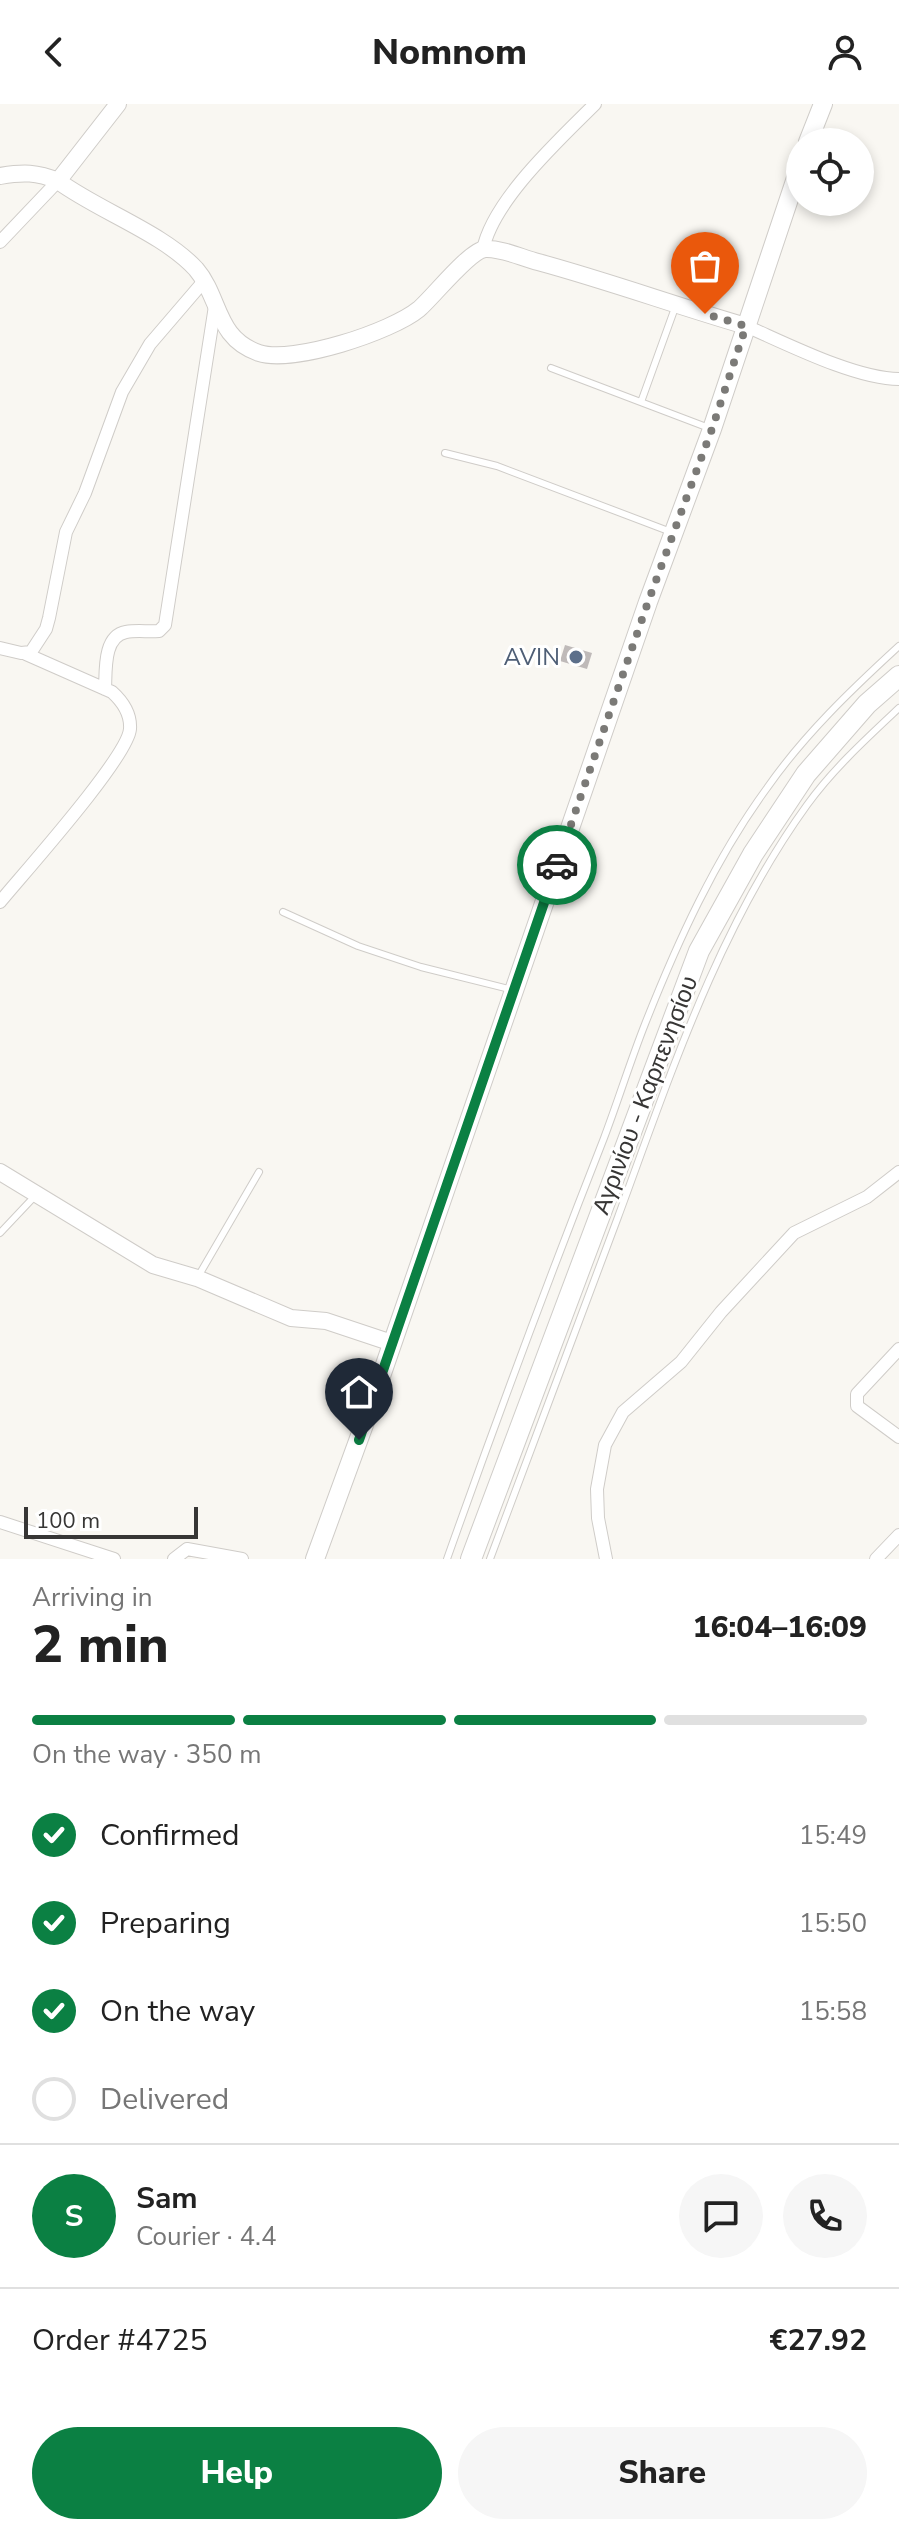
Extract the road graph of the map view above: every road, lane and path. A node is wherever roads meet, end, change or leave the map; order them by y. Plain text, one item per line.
1 (118, 104) edge
2 (595, 104) edge
3 (823, 104) edge
4 (814, 128) edge
5 (0, 176) edge
6 (58, 181) junction
7 (786, 207) edge
8 (0, 242) edge
9 (483, 250) junction
10 (204, 281) junction
11 (676, 305) junction
12 (215, 306) junction
13 (746, 326) junction
14 (551, 368) dead end
15 (899, 379) edge
16 (641, 402) junction
17 (712, 429) junction
18 (445, 453) dead end
19 (674, 533) junction
20 (899, 646) edge
21 (0, 648) edge
22 (26, 654) junction
23 (899, 676) edge
24 (105, 689) junction
25 (899, 708) edge
26 (0, 902) edge
27 (283, 912) dead end
28 (513, 990) junction
29 (0, 1172) edge
30 (259, 1172) dead end
31 (899, 1172) edge
32 (37, 1194) junction
33 (0, 1233) edge
34 (197, 1278) junction
35 (392, 1343) junction
36 (899, 1349) edge
37 (899, 1437) edge
38 (0, 1522) edge
39 (899, 1535) edge
40 (114, 1559) edge
41 (174, 1559) edge
42 (242, 1559) edge
43 (315, 1559) edge
44 (447, 1559) edge
45 (471, 1559) edge
46 (490, 1559) edge
47 (606, 1559) edge
48 (876, 1559) edge

1 - 6 street
2 - 9 street
3 - 4 main road
5 - 6 street
6 - 8 street
6 - 10 street
7 - 13 main road
9 - 11 street
9 - 12 street
10 - 12 street
10 - 22 street
11 - 13 street
11 - 16 lane
12 - 24 street
13 - 15 street
13 - 17 main road
14 - 16 lane
16 - 17 lane
17 - 19 main road
18 - 19 lane
19 - 28 main road
20 - 44 lane
21 - 22 street
22 - 24 street
23 - 45 main road, Αγρινίου - Καρπενησίου
24 - 26 street
25 - 46 lane
27 - 28 lane
28 - 35 main road
29 - 32 street
30 - 34 lane
31 - 47 street
32 - 33 lane
32 - 34 street
34 - 35 street
35 - 43 main road
36 - 37 street
38 - 40 street
39 - 48 street
41 - 42 street

